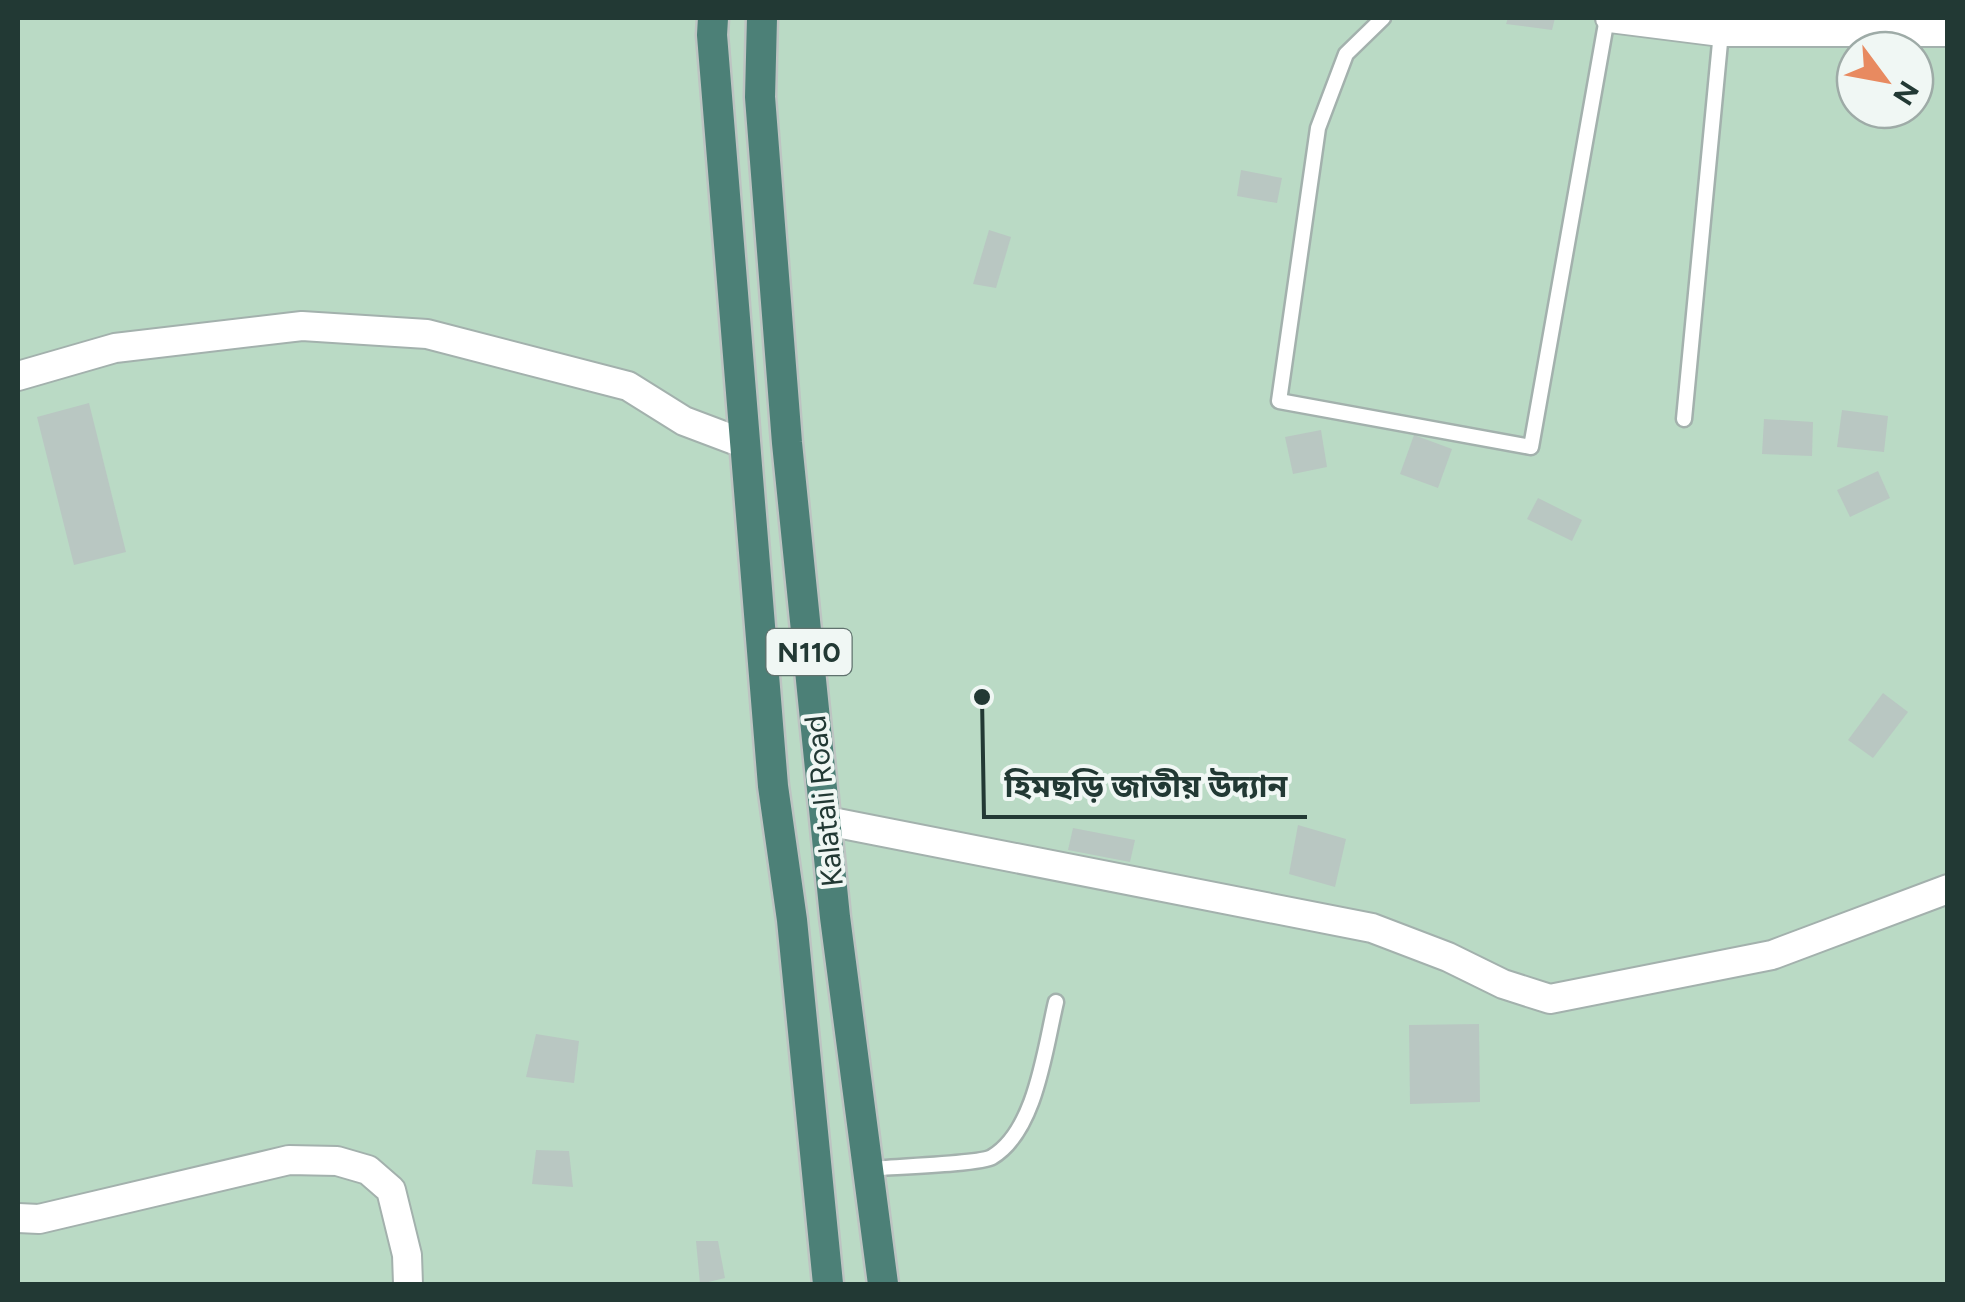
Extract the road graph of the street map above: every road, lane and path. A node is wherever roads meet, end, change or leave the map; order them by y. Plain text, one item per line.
1 (713, 18) edge
2 (762, 18) edge
3 (1383, 18) edge
4 (1609, 18) edge
5 (1836, 25) edge
6 (1721, 32) junction
7 (1948, 32) edge
8 (18, 376) edge
9 (1684, 419) dead end
10 (744, 444) junction
11 (826, 821) junction
12 (1948, 889) edge
13 (835, 917) junction
14 (792, 920) junction
15 (1056, 1002) dead end
16 (868, 1168) junction
17 (18, 1218) edge
18 (408, 1284) edge
19 (828, 1284) edge
20 (883, 1284) edge

1 - 10 highway, Kalatali Road / N110
2 - 11 highway, Kalatali Road / N110
3 - 4 lane
4 - 6 street
5 - 6 street
5 - 7 street
6 - 9 lane
8 - 10 street
10 - 14 highway, Kalatali Road / N110
11 - 12 street
11 - 13 highway, Kalatali Road / N110
13 - 14 highway
13 - 16 highway, Kalatali Road / N110
14 - 19 highway, Kalatali Road / N110
15 - 16 lane
16 - 20 highway, Kalatali Road / N110
17 - 18 street

